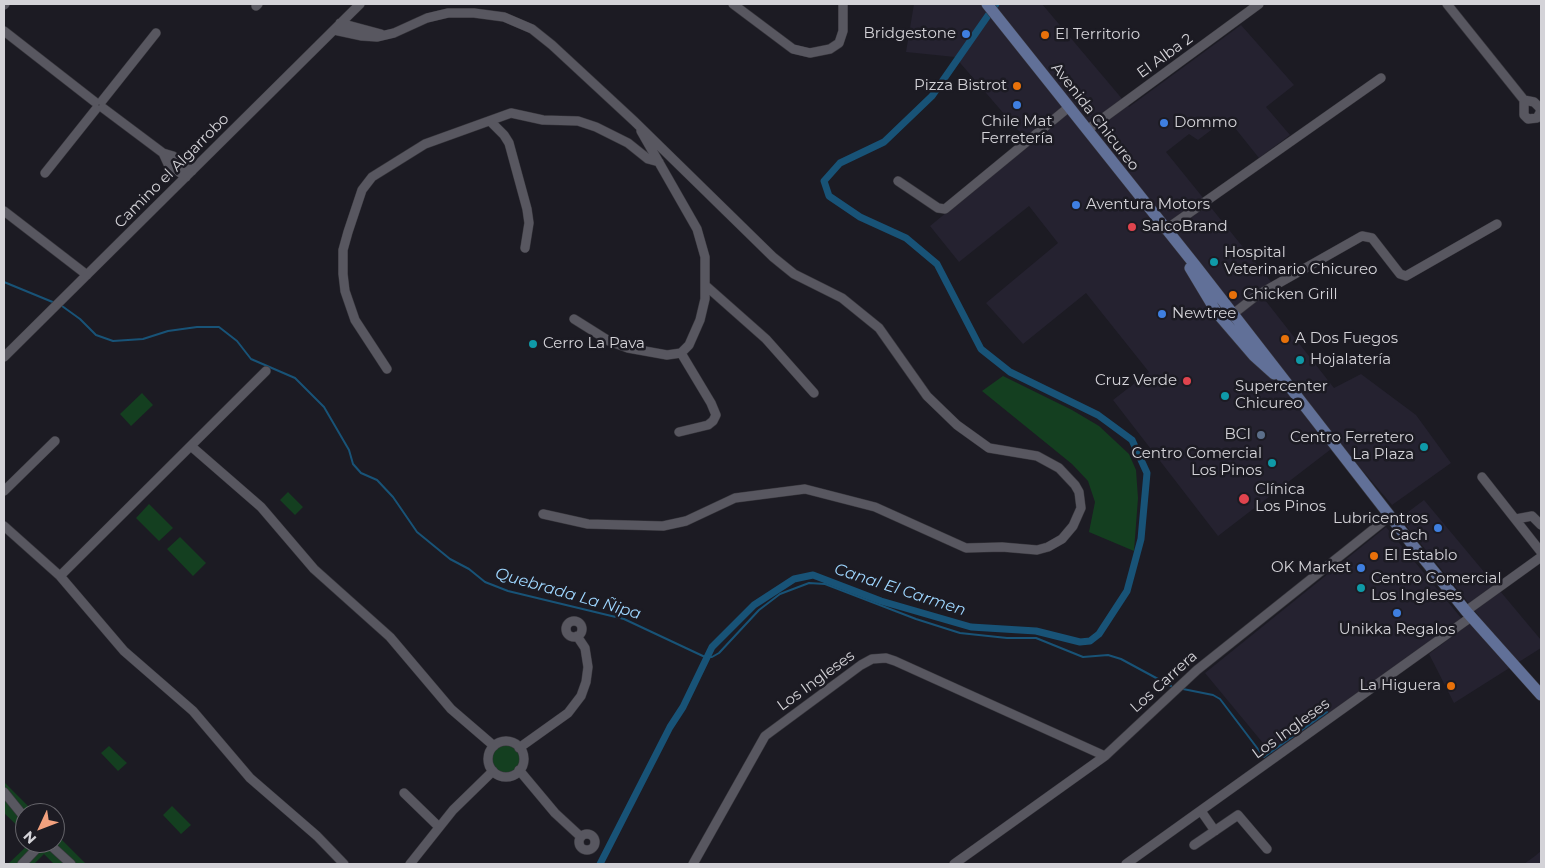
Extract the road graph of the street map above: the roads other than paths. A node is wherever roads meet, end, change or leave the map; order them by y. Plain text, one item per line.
1 (359, 4) edge
2 (733, 4) edge
3 (843, 4) edge
4 (1259, 4) edge
5 (1447, 4) edge
6 (990, 8) edge
7 (337, 27) junction
8 (4, 31) edge
9 (156, 33) dead end
10 (1381, 78) dead end
11 (1524, 100) dead end
12 (99, 105) junction
13 (1069, 107) junction
14 (634, 120) junction
15 (491, 122) junction
16 (1087, 130) junction
17 (659, 162) junction
18 (45, 173) dead end
19 (189, 174) junction
20 (898, 181) dead end
21 (4, 211) edge
22 (1497, 224) dead end
23 (1165, 230) junction
24 (525, 248) dead end
25 (1180, 248) junction
26 (87, 275) junction
27 (705, 285) junction
28 (1233, 314) junction
29 (574, 319) dead end
30 (681, 353) junction
31 (4, 357) edge
32 (387, 370) dead end
33 (266, 371) dead end
34 (1284, 381) junction
35 (814, 393) dead end
36 (679, 432) dead end
37 (54, 441) dead end
38 (192, 447) junction
39 (1482, 477) dead end
40 (4, 490) edge
41 (543, 514) dead end
42 (1390, 516) junction
43 (1516, 519) junction
44 (1541, 525) edge
45 (4, 526) edge
46 (1541, 552) edge
47 (1541, 556) edge
48 (60, 576) junction
49 (1469, 614) junction
50 (577, 636) dead end
51 (1541, 695) edge
52 (494, 746) junction
53 (519, 748) junction
54 (1105, 756) junction
55 (519, 770) junction
56 (493, 771) junction
57 (4, 792) edge
58 (404, 793) dead end
59 (15, 806) edge
60 (1200, 811) junction
61 (439, 827) junction
62 (1215, 831) junction
63 (581, 837) dead end
64 (1194, 844) dead end
65 (1267, 849) dead end
66 (32, 853) edge
67 (59, 853) edge
68 (1131, 863) edge
69 (22, 864) edge
70 (71, 864) edge
71 (344, 864) edge
72 (410, 864) edge
73 (693, 864) edge
74 (954, 864) edge

1 - 7 street, Camino el Algarrobo
2 - 3 street
4 - 16 street, El Alba 2
5 - 11 street
6 - 13 main road, Avenida Chicureo
7 - 14 street
7 - 19 street, Camino el Algarrobo
8 - 12 street
9 - 12 street
10 - 23 street
12 - 18 street
12 - 19 street
13 - 16 main road, Avenida Chicureo
13 - 20 street
14 - 17 street
14 - 41 street
15 - 17 street
15 - 24 street
15 - 32 street
16 - 23 main road, Avenida Chicureo
17 - 27 street
19 - 26 street, Camino el Algarrobo
21 - 26 street
22 - 28 street
23 - 25 main road, Avenida Chicureo
25 - 28 main road, Avenida Chicureo
25 - 34 main road, Avenida Chicureo
26 - 31 street, Camino el Algarrobo
27 - 30 street
27 - 35 street
28 - 34 main road, Avenida Chicureo
29 - 30 street
30 - 36 street
33 - 38 street
34 - 42 main road, Avenida Chicureo
37 - 40 street
38 - 48 street
38 - 52 street
39 - 43 street
42 - 49 main road, Avenida Chicureo
42 - 54 street, Los Carrera
43 - 44 street
43 - 46 street
45 - 48 street
47 - 49 street, Los Ingleses
48 - 71 street
49 - 51 main road, Avenida Chicureo
49 - 60 street, Los Ingleses
50 - 53 street
52 - 53 street
52 - 56 street
53 - 55 street
54 - 73 street, Los Ingleses
54 - 74 street, Los Carrera
55 - 56 street
55 - 63 street
56 - 61 street
57 - 59 street
58 - 61 street
60 - 62 street
60 - 68 street, Los Ingleses
61 - 72 street
62 - 64 street
62 - 65 street
66 - 69 street
67 - 70 street

